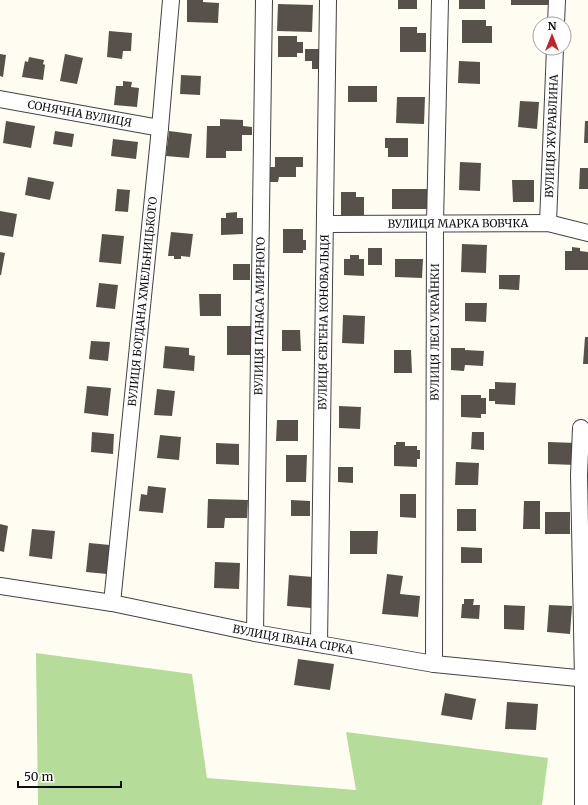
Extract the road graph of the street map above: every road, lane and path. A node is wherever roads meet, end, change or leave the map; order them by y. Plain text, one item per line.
1 (171, 0) edge
2 (264, 0) edge
3 (328, 0) edge
4 (440, 0) edge
5 (557, 0) edge
6 (556, 16) edge
7 (555, 56) edge
8 (0, 99) edge
9 (160, 128) junction
10 (435, 223) junction
11 (548, 223) junction
12 (326, 224) junction
13 (588, 233) edge
14 (581, 428) dead end
15 (0, 586) edge
16 (112, 602) junction
17 (256, 633) junction
18 (319, 644) junction
19 (434, 664) junction
20 (586, 679) edge
21 (583, 805) edge

1 - 9 street, ВУЛИЦЯ БОГДАНА ХМЕЛЬНИЦЬКОГО
2 - 17 street, ВУЛИЦЯ ПАНАСА МИРНОГО
3 - 12 street, ВУЛИЦЯ ЄВГЕНА КОНОВАЛЬЦЯ
4 - 10 street, ВУЛИЦЯ ЛЕСІ УКРАЇНКИ
5 - 6 street
7 - 11 street, ВУЛИЦЯ ЖУРАВЛИНА
8 - 9 street, СОНЯЧНА ВУЛИЦЯ
9 - 16 street, ВУЛИЦЯ БОГДАНА ХМЕЛЬНИЦЬКОГО
10 - 11 street, ВУЛИЦЯ МАРКА ВОВЧКА
10 - 12 street, ВУЛИЦЯ МАРКА ВОВЧКА
10 - 19 street, ВУЛИЦЯ ЛЕСІ УКРАЇНКИ
11 - 13 street, ВУЛИЦЯ МАРКА ВОВЧКА
12 - 18 street, ВУЛИЦЯ ЄВГЕНА КОНОВАЛЬЦЯ
14 - 20 street
15 - 16 street, ВУЛИЦЯ ІВАНА СІРКА
16 - 17 street, ВУЛИЦЯ ІВАНА СІРКА
17 - 18 street, ВУЛИЦЯ ІВАНА СІРКА
18 - 19 street, ВУЛИЦЯ ІВАНА СІРКА
19 - 20 street, ВУЛИЦЯ ІВАНА СІРКА
20 - 21 street

